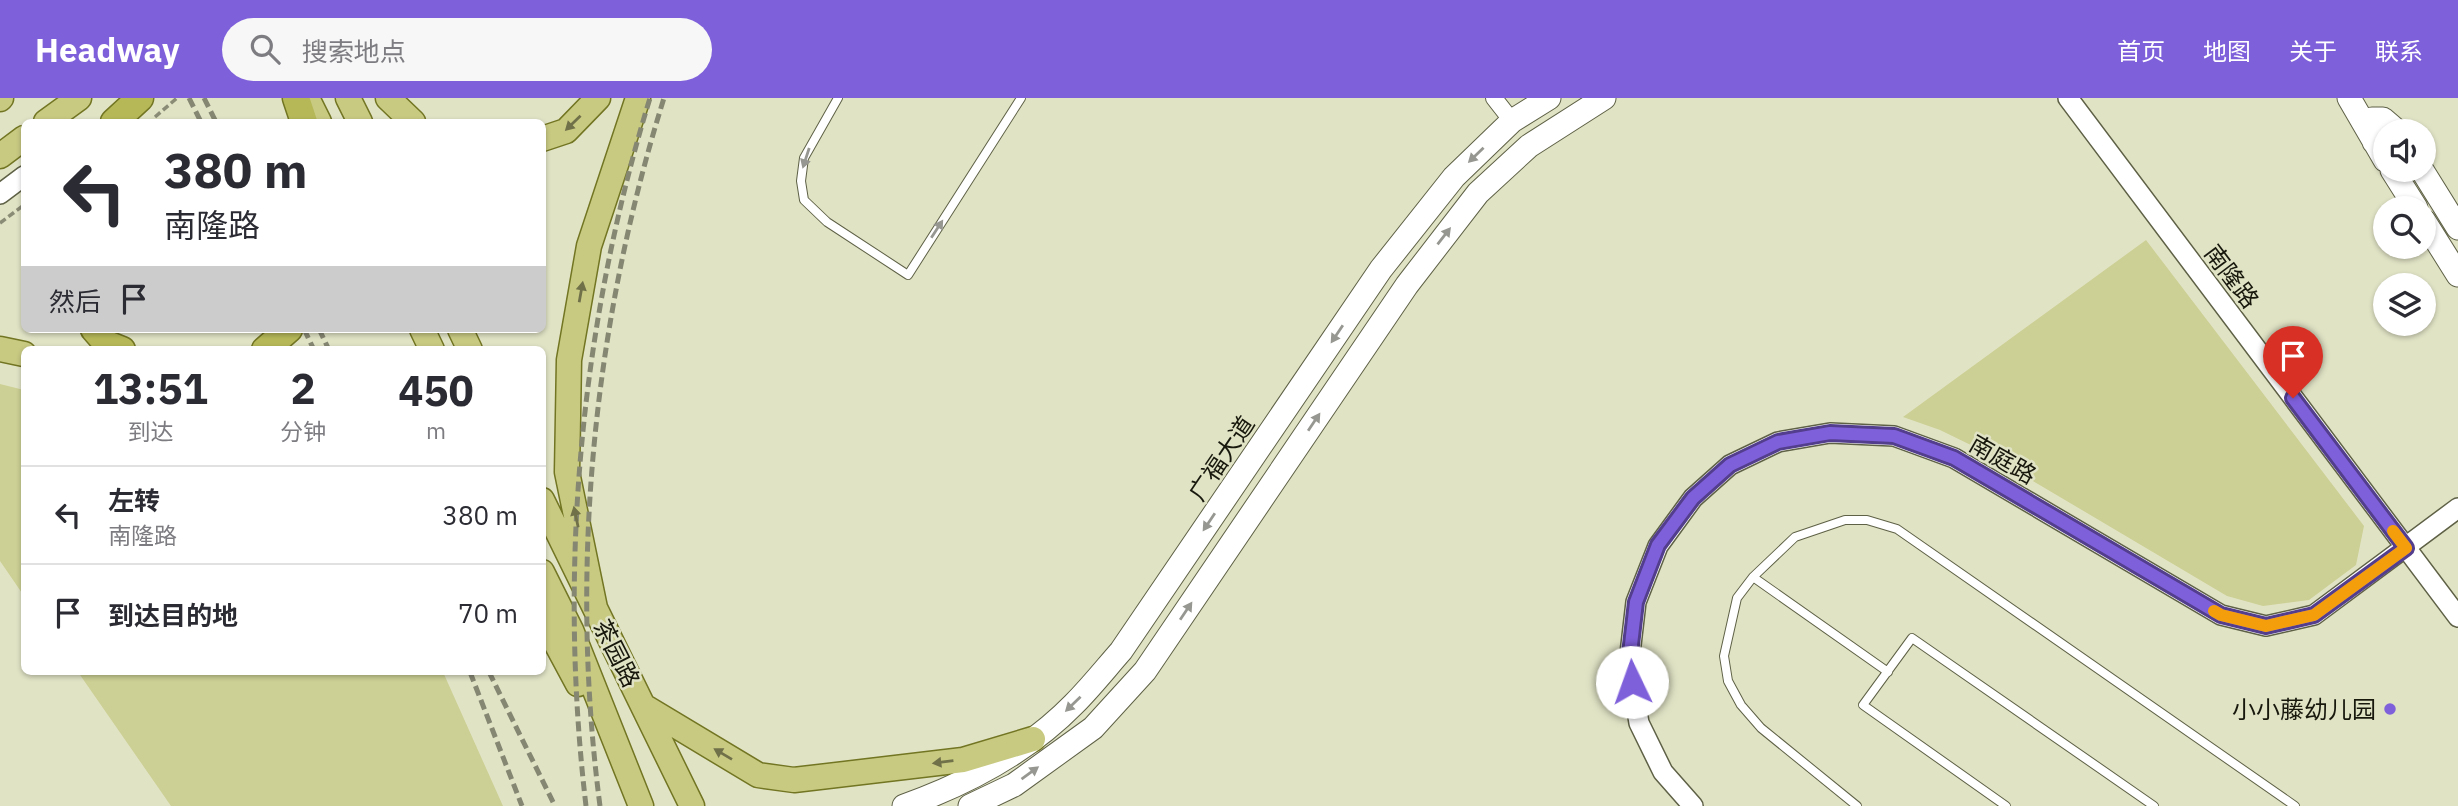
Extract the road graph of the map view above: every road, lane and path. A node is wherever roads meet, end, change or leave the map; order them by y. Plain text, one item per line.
1 (79, 98) edge
2 (130, 98) edge
3 (140, 98) edge
4 (177, 98) edge
5 (296, 98) edge
6 (307, 98) edge
7 (348, 98) edge
8 (388, 98) edge
9 (598, 98) edge
10 (638, 98) edge
11 (838, 98) edge
12 (1021, 98) edge
13 (1494, 98) edge
14 (1549, 98) edge
15 (1604, 98) edge
16 (2068, 98) edge
17 (2348, 98) edge
18 (2380, 98) edge
19 (50, 119) edge
20 (101, 119) edge
21 (117, 119) edge
22 (152, 119) edge
23 (303, 119) edge
24 (318, 119) edge
25 (358, 119) edge
26 (409, 119) edge
27 (2391, 119) edge
28 (1512, 121) junction
29 (546, 138) edge
30 (2373, 139) edge
31 (21, 140) edge
32 (0, 156) edge
33 (21, 178) edge
34 (2429, 182) edge
35 (0, 194) edge
36 (21, 207) edge
37 (0, 223) edge
38 (2458, 228) edge
39 (2436, 240) edge
40 (2458, 275) edge
41 (97, 333) edge
42 (284, 333) edge
43 (112, 346) edge
44 (270, 346) edge
45 (0, 349) edge
46 (21, 353) edge
47 (546, 508) edge
48 (2458, 508) edge
49 (2406, 548) junction
50 (1753, 578) junction
51 (546, 580) edge
52 (595, 608) junction
53 (2458, 617) edge
54 (546, 625) edge
55 (1888, 672) junction
56 (645, 707) junction
57 (1033, 739) junction
58 (638, 800) edge
59 (692, 806) edge
60 (904, 806) edge
61 (971, 806) edge
62 (1693, 806) edge
63 (1857, 806) edge
64 (2006, 806) edge
65 (2154, 806) edge
66 (2295, 806) edge

1 - 19 main road
2 - 20 street
3 - 21 highway
4 - 22 path
5 - 23 highway
6 - 24 main road
7 - 25 main road
8 - 26 main road
9 -> 29 main road
52 -> 10 main road
11 -> 12 lane
13 - 28 street
14 - 28 main road, 广福大道
61 -> 15 main road
16 - 49 street, 南隆路
17 - 30 main road
18 - 27 main road
28 -> 57 main road, 广福大道
31 - 32 main road
33 - 35 street
34 - 38 main road
36 - 37 path
39 - 40 main road
41 - 43 highway
42 - 44 highway
45 - 46 main road
47 - 52 main road, 茶园路
48 - 49 street, 南庭路
49 - 53 street, 南隆路
49 - 62 street, 南庭路
50 - 55 lane
50 - 63 lane
50 - 66 lane
51 - 58 main road, 茶园路
52 - 56 main road, 茶园路
54 - 58 main road
55 - 64 lane
55 - 65 lane
57 -> 56 main road
56 - 59 main road, 茶园路
57 - 60 main road, 广福大道

